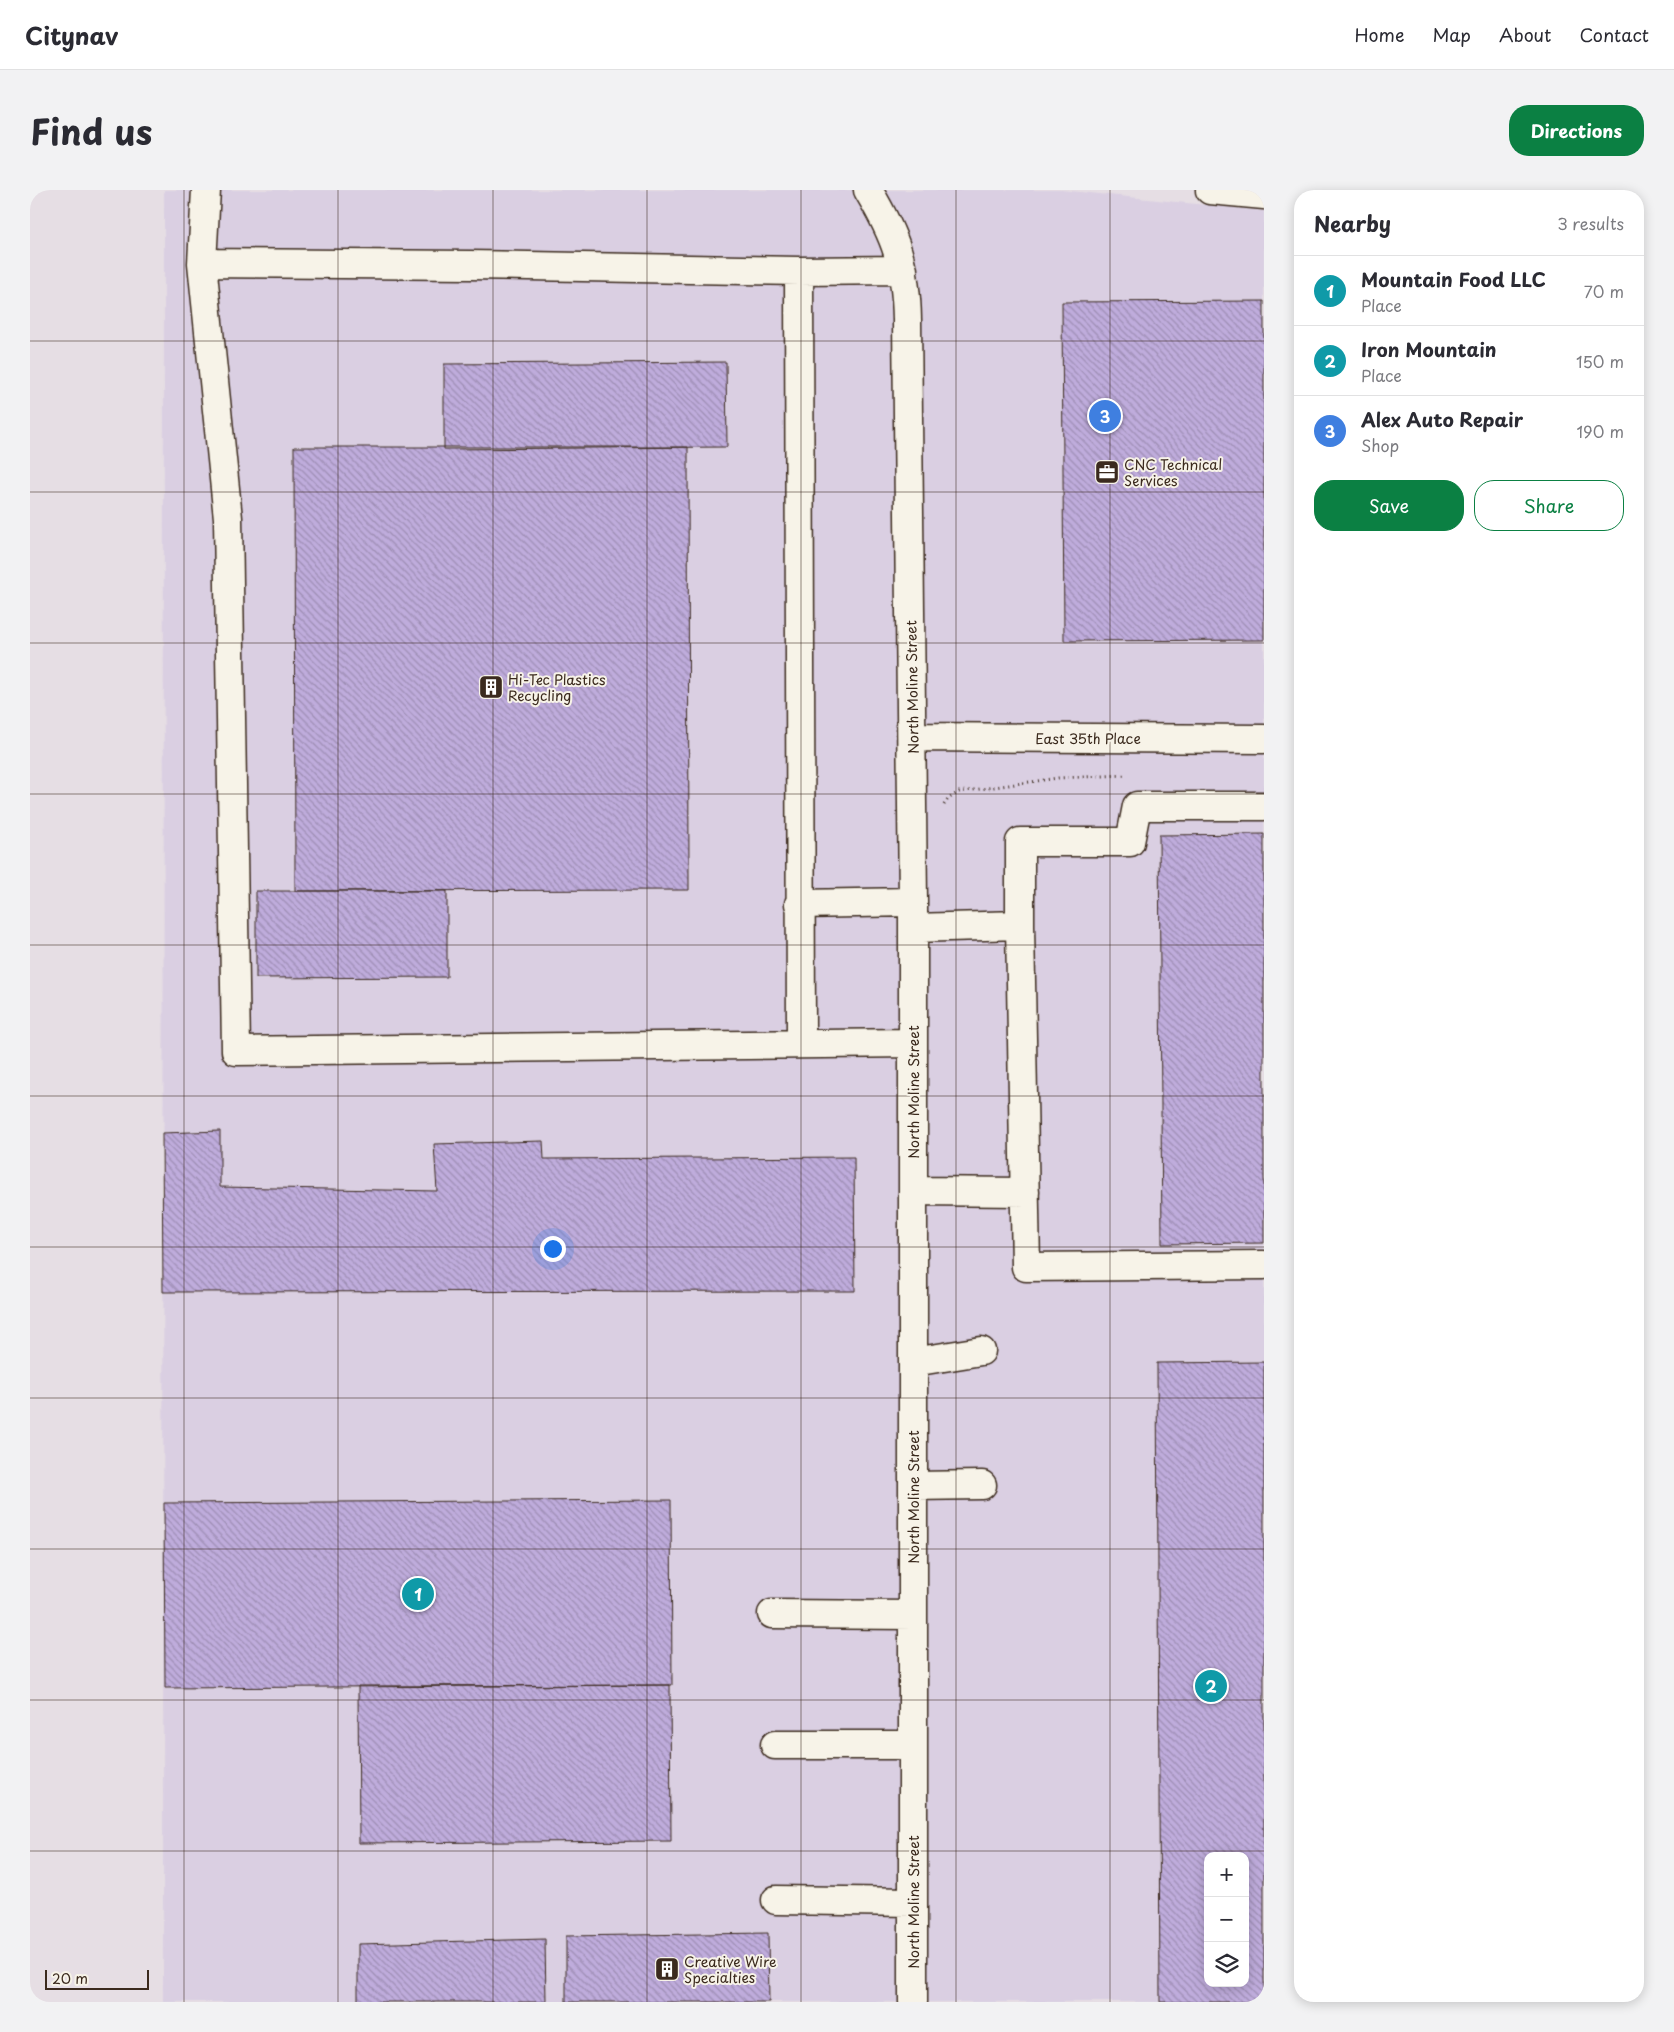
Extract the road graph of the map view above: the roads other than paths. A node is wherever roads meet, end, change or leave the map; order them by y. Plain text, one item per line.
1 (206, 190) edge
2 (868, 190) edge
3 (1210, 190) edge
4 (1264, 195) edge
5 (202, 263) junction
6 (903, 270) junction
7 (799, 272) junction
8 (913, 738) junction
9 (1264, 739) edge
10 (1264, 806) edge
11 (799, 904) junction
12 (914, 915) junction
13 (1020, 925) junction
14 (801, 1043) junction
15 (914, 1043) junction
16 (913, 1191) junction
17 (1025, 1192) junction
18 (1264, 1265) edge
19 (980, 1351) dead end
20 (913, 1362) junction
21 (982, 1485) dead end
22 (913, 1486) junction
23 (772, 1614) dead end
24 (913, 1615) junction
25 (774, 1745) dead end
26 (913, 1745) junction
27 (776, 1900) dead end
28 (913, 1902) junction
29 (913, 2002) edge

1 - 5 street
2 - 6 street, North Moline Street
3 - 4 street
5 - 7 street
5 - 14 street
6 - 7 street
6 - 8 street, North Moline Street
7 - 11 street
8 - 9 street, East 35th Place
8 - 12 street, North Moline Street
10 - 13 street
11 - 12 street
11 - 14 street
12 - 13 street
12 - 15 street, North Moline Street
13 - 17 street
14 - 15 street
15 - 16 street, North Moline Street
16 - 17 street
16 - 20 street, North Moline Street
17 - 18 street
19 - 20 street
20 - 22 street, North Moline Street
21 - 22 street
22 - 24 street, North Moline Street
23 - 24 street
24 - 26 street, North Moline Street
25 - 26 street
26 - 28 street, North Moline Street
27 - 28 street
28 - 29 street, North Moline Street

